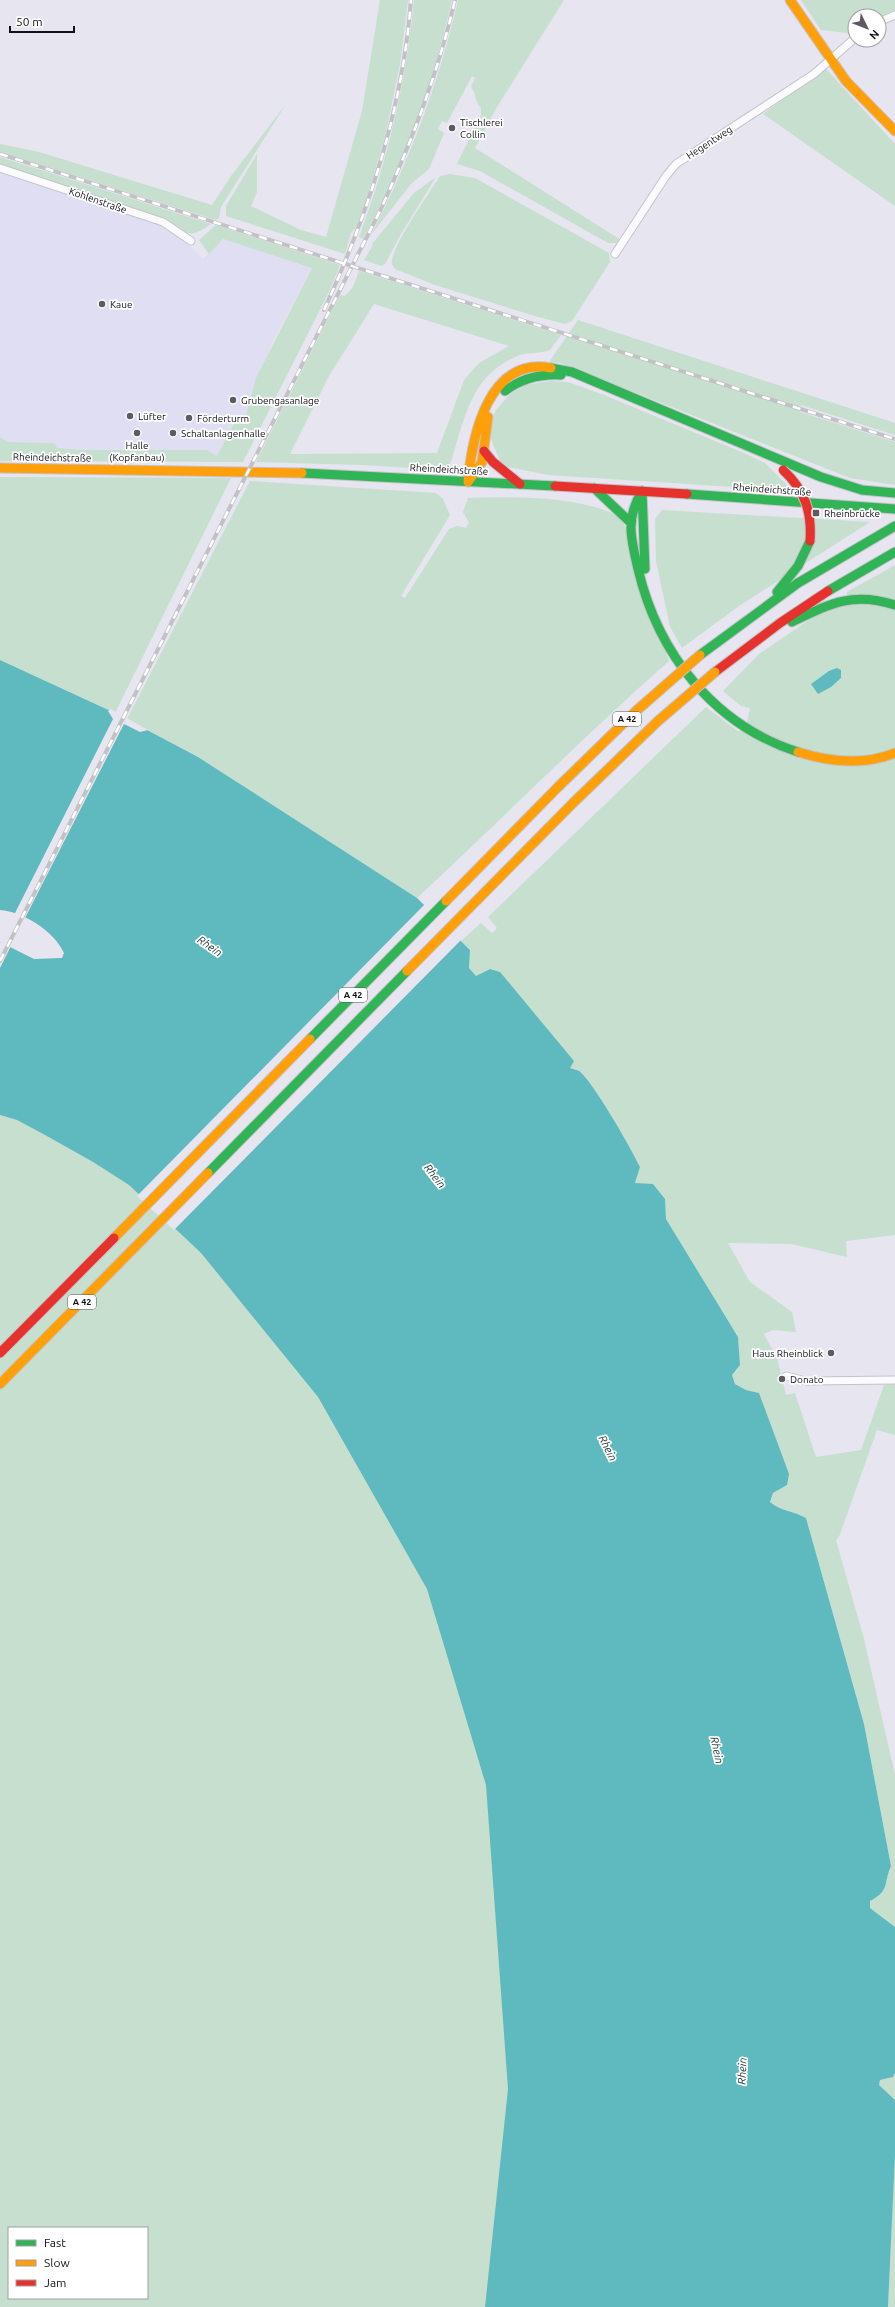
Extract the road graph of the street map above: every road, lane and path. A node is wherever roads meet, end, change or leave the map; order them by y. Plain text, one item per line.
1 (790, 0) edge
2 (847, 46) edge
3 (831, 61) junction
4 (895, 131) edge
5 (0, 168) edge
6 (191, 242) dead end
7 (615, 254) dead end
8 (584, 379) junction
9 (754, 450) junction
10 (484, 451) junction
11 (0, 468) edge
12 (468, 482) junction
13 (520, 484) junction
14 (594, 488) junction
15 (642, 491) junction
16 (895, 493) edge
17 (895, 510) edge
18 (630, 522) junction
19 (891, 528) edge
20 (895, 552) edge
21 (895, 605) edge
22 (764, 607) junction
23 (652, 613) junction
24 (755, 641) junction
25 (895, 753) edge
26 (0, 1353) edge
27 (786, 1376) dead end
28 (895, 1380) edge
29 (0, 1384) edge

1 - 3 main road
2 - 3 street, Hegentweg
3 - 4 main road
3 - 7 street, Hegentweg
5 - 6 street, Kohlenstraße
8 - 9 main road
8 - 10 main road
8 - 12 main road
9 - 16 main road
9 - 22 main road, bridge
10 - 12 main road
10 - 13 main road
11 - 12 main road, Rheindeichstraße
12 - 13 main road, Rheindeichstraße
13 - 14 main road, Rheindeichstraße
14 - 15 main road, Rheindeichstraße
14 - 18 main road
15 - 17 main road, Rheindeichstraße
15 - 18 main road
15 - 23 main road
18 - 23 main road
19 - 22 main road, A 42
20 - 24 main road, A 42
21 - 24 main road
22 - 26 main road, A 42, bridge
23 - 25 main road
24 - 29 main road, A 42, bridge
27 - 28 street

